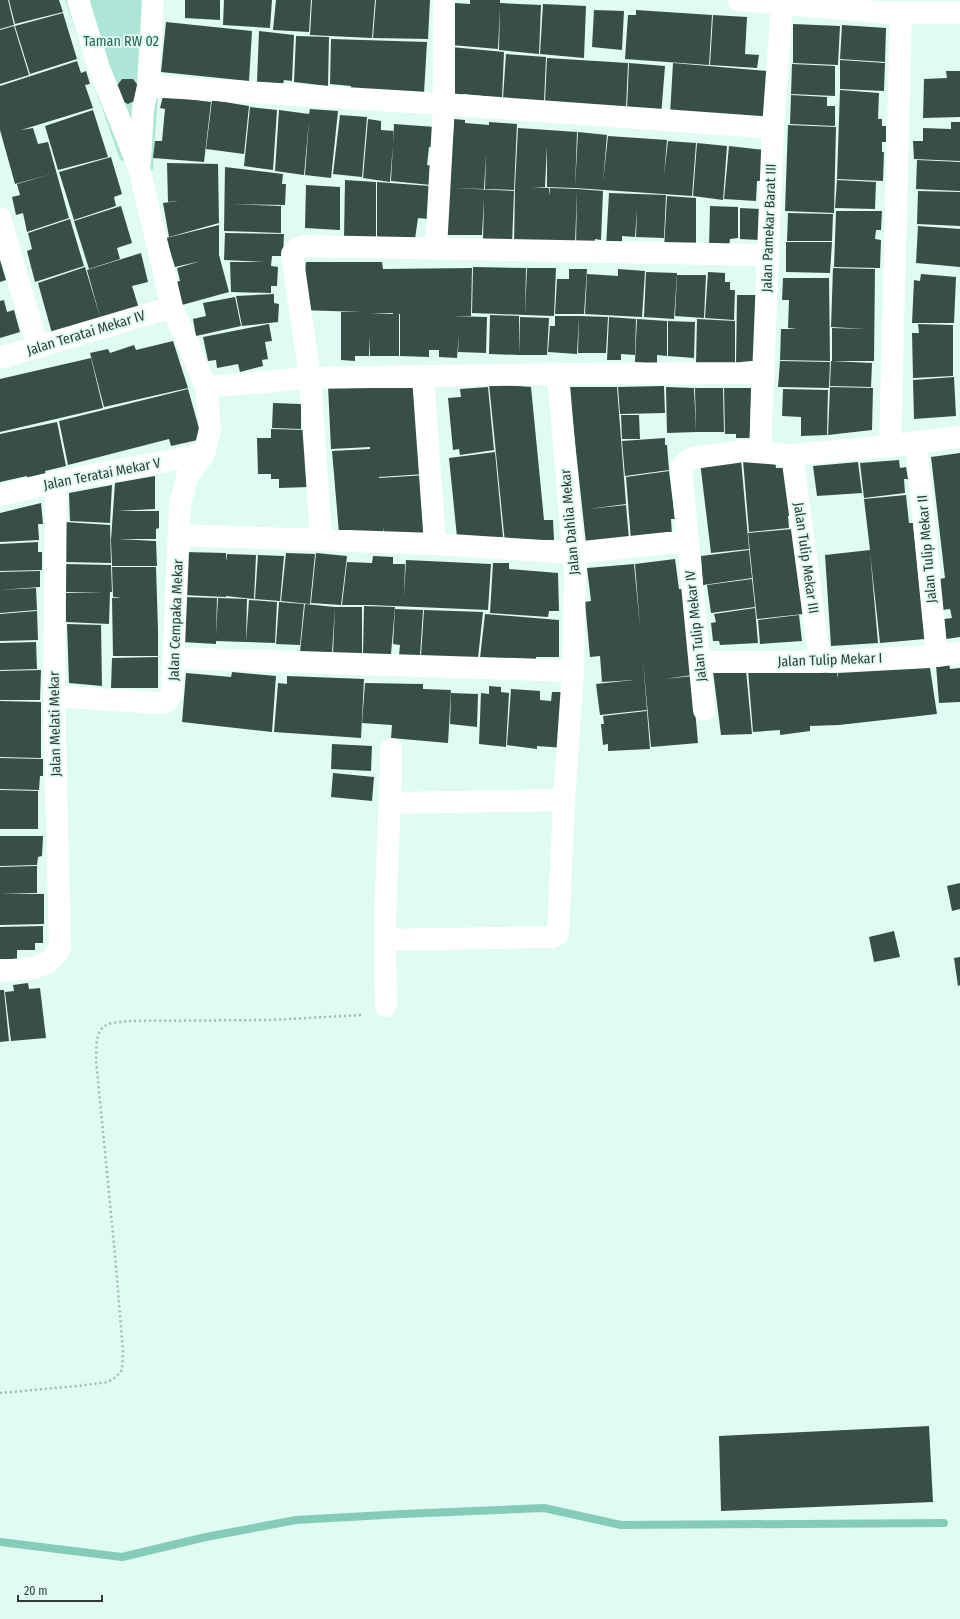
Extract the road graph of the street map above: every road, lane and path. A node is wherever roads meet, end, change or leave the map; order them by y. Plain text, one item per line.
1 (78, 0) edge
2 (153, 0) edge
3 (444, 0) edge
4 (738, 0) edge
5 (775, 2) edge
6 (893, 8) edge
7 (960, 13) edge
8 (148, 86) junction
9 (444, 104) junction
10 (773, 128) junction
11 (140, 168) junction
12 (0, 218) edge
13 (436, 249) junction
14 (768, 255) junction
15 (172, 307) junction
16 (38, 348) junction
17 (0, 358) edge
18 (763, 371) junction
19 (558, 374) junction
20 (423, 377) junction
21 (310, 378) junction
22 (206, 387) junction
23 (960, 436) edge
24 (916, 442) junction
25 (890, 446) junction
26 (760, 452) junction
27 (204, 454) junction
28 (792, 455) junction
29 (56, 482) junction
30 (0, 494) edge
31 (179, 535) junction
32 (321, 539) junction
33 (687, 541) junction
34 (435, 544) junction
35 (574, 553) junction
36 (960, 653) edge
37 (937, 656) junction
38 (175, 658) junction
39 (701, 662) junction
40 (820, 662) junction
41 (573, 671) junction
42 (54, 696) junction
43 (704, 710) dead end
44 (391, 749) dead end
45 (564, 800) junction
46 (391, 803) junction
47 (384, 940) junction
48 (0, 971) edge
49 (386, 1006) joint
50 (0, 1393) edge

1 - 11 street
2 - 8 street
3 - 9 street
4 - 5 street
5 - 6 street
5 - 10 street, Jalan Pamekar Barat III
6 - 7 street
6 - 25 street
8 - 9 street
8 - 11 street
9 - 10 street
9 - 13 street
10 - 14 street, Jalan Pamekar Barat III
11 - 15 street
12 - 16 street
13 - 14 street
13 - 21 street
14 - 18 street, Jalan Pamekar Barat III
15 - 16 street, Jalan Teratai Mekar IV
15 - 22 street
16 - 17 street, Jalan Teratai Mekar IV
18 - 19 street
18 - 26 street, Jalan Pamekar Barat III
19 - 20 street
19 - 35 street, Jalan Dahlia Mekar
20 - 21 street
20 - 34 street
21 - 22 street
21 - 32 street
22 - 27 street
23 - 24 street, Jalan Tulip Mekar IV
24 - 25 street, Jalan Tulip Mekar IV
24 - 37 street, Jalan Tulip Mekar II
25 - 28 street, Jalan Tulip Mekar IV
26 - 28 street, Jalan Tulip Mekar IV
26 - 33 street, Jalan Tulip Mekar IV
27 - 29 street, Jalan Teratai Mekar V
27 - 31 street, Jalan Cempaka Mekar
28 - 40 street, Jalan Tulip Mekar III
29 - 30 street, Jalan Teratai Mekar V
29 - 42 street, Jalan Melati Mekar
31 - 32 street
31 - 38 street, Jalan Cempaka Mekar
32 - 34 street
33 - 35 street
33 - 39 street, Jalan Tulip Mekar IV
34 - 35 street
35 - 41 street, Jalan Dahlia Mekar
36 - 37 street, Jalan Tulip Mekar I
37 - 40 street, Jalan Tulip Mekar I
38 - 41 street
38 - 42 street, Jalan Cempaka Mekar
39 - 40 street, Jalan Tulip Mekar I
39 - 43 street, Jalan Tulip Mekar IV
41 - 45 street, Jalan Dahlia Mekar
42 - 48 street, Jalan Melati Mekar
44 - 46 street
45 - 46 street
45 - 47 street, Jalan Dahlia Mekar
46 - 47 street
47 - 49 street
49 - 50 path

